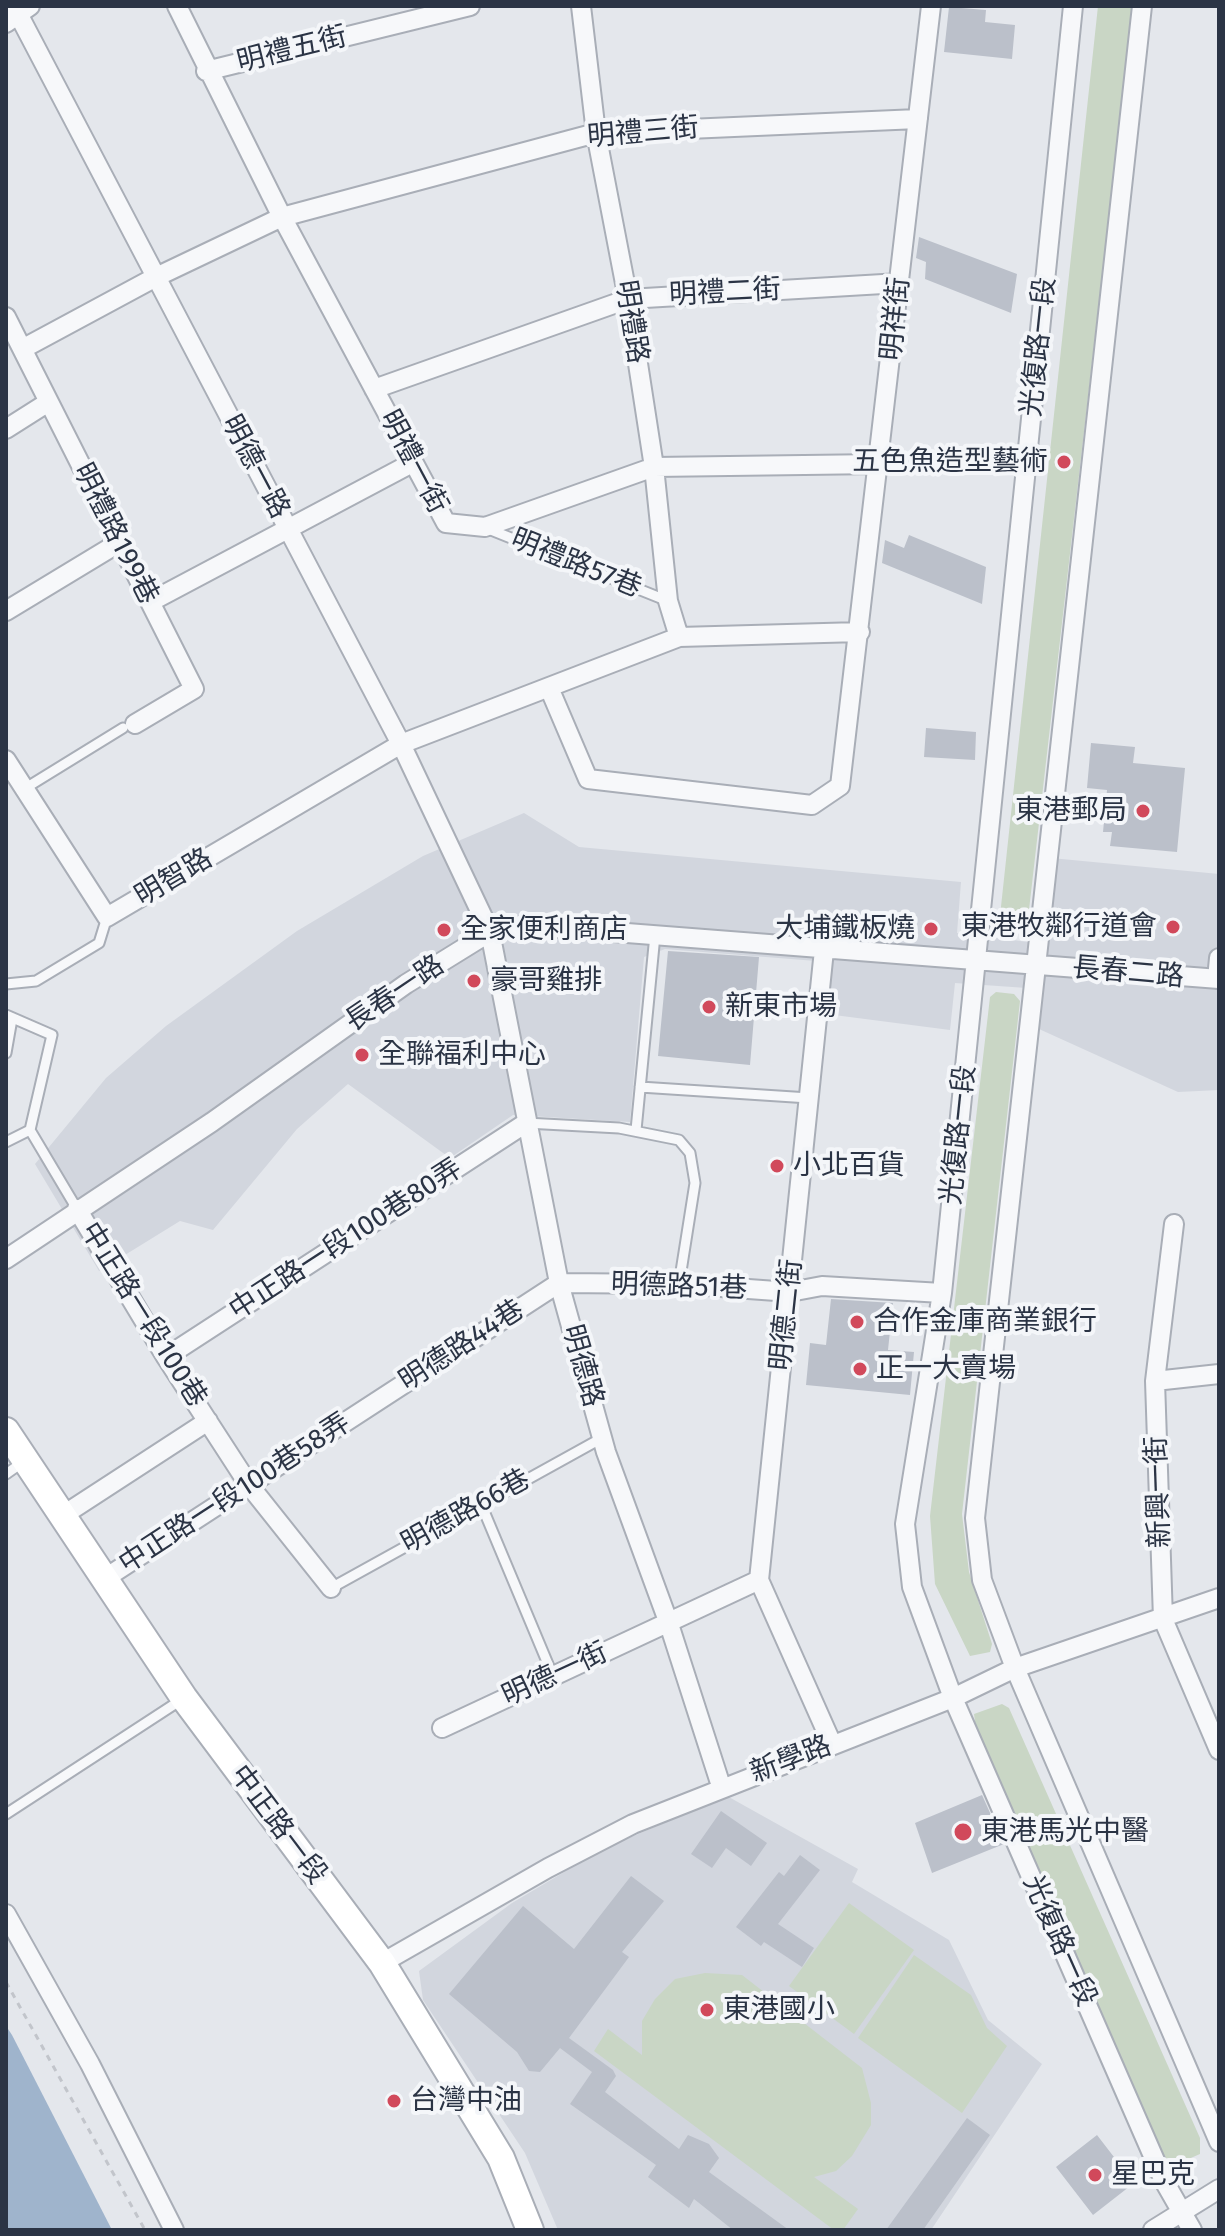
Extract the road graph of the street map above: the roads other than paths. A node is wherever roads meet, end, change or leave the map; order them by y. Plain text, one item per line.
1 (177, 6) edge
2 (470, 6) edge
3 (581, 6) edge
4 (931, 6) edge
5 (1073, 6) edge
6 (1142, 6) edge
7 (17, 12) edge
8 (206, 71) junction
9 (918, 119) junction
10 (596, 133) junction
11 (282, 217) junction
12 (154, 278) junction
13 (900, 283) junction
14 (628, 299) junction
15 (6, 317) edge
16 (24, 348) junction
17 (374, 389) junction
18 (47, 403) junction
19 (6, 429) edge
20 (412, 463) junction
21 (879, 464) junction
22 (654, 467) junction
23 (485, 527) junction
24 (288, 530) junction
25 (120, 542) junction
26 (668, 601) junction
27 (150, 602) junction
28 (6, 611) edge
29 (860, 632) junction
30 (679, 637) junction
31 (550, 690) junction
32 (129, 726) joint
33 (401, 744) junction
34 (6, 760) edge
35 (24, 789) junction
36 (107, 917) junction
37 (490, 932) junction
38 (655, 935) junction
39 (824, 950) junction
40 (1219, 958) edge
41 (978, 961) junction
42 (1038, 965) junction
43 (1218, 979) edge
44 (6, 984) edge
45 (9, 1017) edge
46 (6, 1053) edge
47 (640, 1087) junction
48 (809, 1098) junction
49 (526, 1123) junction
50 (30, 1130) junction
51 (636, 1130) junction
52 (6, 1142) edge
53 (77, 1209) junction
54 (1174, 1224) dead end
55 (6, 1259) edge
56 (559, 1283) junction
57 (679, 1284) junction
58 (790, 1292) junction
59 (942, 1293) junction
60 (166, 1357) junction
61 (1219, 1374) edge
62 (1155, 1381) junction
63 (365, 1409) joint
64 (208, 1421) junction
65 (6, 1431) edge
66 (602, 1438) junction
67 (16, 1467) edge
68 (249, 1485) junction
69 (481, 1504) junction
70 (62, 1516) junction
71 (104, 1579) junction
72 (759, 1580) junction
73 (331, 1588) joint
74 (1219, 1598) edge
75 (1163, 1619) junction
76 (668, 1621) junction
77 (1015, 1668) junction
78 (553, 1676) junction
79 (184, 1698) junction
80 (953, 1698) junction
81 (442, 1728) dead end
82 (832, 1744) junction
83 (1219, 1750) edge
84 (721, 1786) junction
85 (6, 1814) edge
86 (6, 1914) edge
87 (382, 1963) junction
88 (1219, 2142) edge
89 (1219, 2189) edge
90 (1182, 2208) junction
91 (174, 2230) edge
92 (530, 2230) edge
93 (1153, 2230) edge
94 (1192, 2230) edge

1 - 8 street, 明禮一街
2 - 8 street, 明禮五街
3 - 10 street, 明禮路
4 - 9 street, 明祥街
5 - 41 street, 光復路一段
6 - 42 street, 光復路一段
7 - 12 street, 明德一路
8 - 11 street, 明禮一街
9 - 10 street, 明禮三街
9 - 13 street, 明祥街
10 - 11 street, 明禮三街
10 - 14 street, 明禮路
11 - 12 street, 明禮三街
11 - 17 street, 明禮一街
12 - 16 street, 明禮三街
12 - 24 street, 明德一路
13 - 14 street, 明禮二街
13 - 21 street, 明祥街
14 - 17 street, 明禮二街
14 - 22 street, 明禮路
15 - 16 street, 明禮路199巷
16 - 18 street, 明禮路199巷
17 - 20 street, 明禮一街
18 - 19 street
18 - 25 street, 明禮路199巷
20 - 23 street, 明禮一街
20 - 24 street
21 - 22 street, 明禮一街
21 - 29 street, 明祥街
22 - 23 street, 明禮一街
22 - 26 street, 明禮路
23 - 26 lane, 明禮路57巷
24 - 27 street
24 - 33 street, 明德一路
25 - 27 street, 明禮路199巷
25 - 28 street
26 - 30 street, 明禮路
27 - 32 street, 明禮路199巷
29 - 30 street
29 - 31 street, 明祥街
30 - 31 street
31 - 33 street
32 - 35 lane
33 - 36 street, 明智路
33 - 37 street, 明德一路
34 - 35 street, 明智路
35 - 36 street, 明智路
36 - 44 lane
37 - 38 street, 長春一路
37 - 49 street, 明德路
37 - 53 street, 長春一路
38 - 39 street, 長春一路
38 - 47 lane
39 - 41 street, 長春一路
39 - 48 street, 明德二街
40 - 43 street
41 - 42 street, 長春一路
41 - 59 street, 光復路一段
42 - 43 street, 長春二路
42 - 77 street, 光復路一段
45 - 46 lane
45 - 50 lane
47 - 48 lane
47 - 51 lane
48 - 58 street, 明德二街
49 - 51 lane
49 - 56 street, 明德路
49 - 60 street, 中正路一段100巷80弄
50 - 52 lane
50 - 53 lane
51 - 57 lane
53 - 55 street, 長春一路
53 - 60 street, 中正路一段100巷
54 - 62 street, 新興一街
56 - 57 street, 明德路51巷
56 - 63 street, 明德路44巷
56 - 66 street, 明德路
57 - 58 street, 明德路51巷
58 - 59 street, 明德路51巷
58 - 72 street, 明德二街
59 - 80 street, 光復路一段
60 - 64 street, 中正路一段100巷
61 - 62 street
62 - 75 street, 新興一街
63 - 68 street, 中正路一段100巷58弄
64 - 68 street, 中正路一段100巷
64 - 70 street, 中正路一段100巷
65 - 67 main road, 中正路一段
66 - 69 lane, 明德路66巷
66 - 76 street, 明德路
67 - 70 main road, 中正路一段
68 - 71 street, 中正路一段100巷58弄
68 - 73 street, 中正路一段100巷
69 - 73 lane, 明德路66巷
69 - 78 lane
70 - 71 main road, 中正路一段
71 - 79 main road, 中正路一段
72 - 76 street
72 - 82 street
74 - 75 street, 新學路
75 - 77 street, 新學路
75 - 83 street, 新興一街
76 - 78 street, 明德一街
76 - 84 street, 明德路
77 - 80 street, 新學路
77 - 88 street, 光復路一段
78 - 81 street, 明德一街
79 - 85 lane
79 - 87 main road, 中正路一段
80 - 82 street, 新學路
80 - 90 street, 光復路一段
82 - 84 street, 新學路
84 - 87 street, 新學路
86 - 91 street
87 - 92 main road, 中正路一段
89 - 90 street
90 - 93 street
90 - 94 street, 光復路一段

